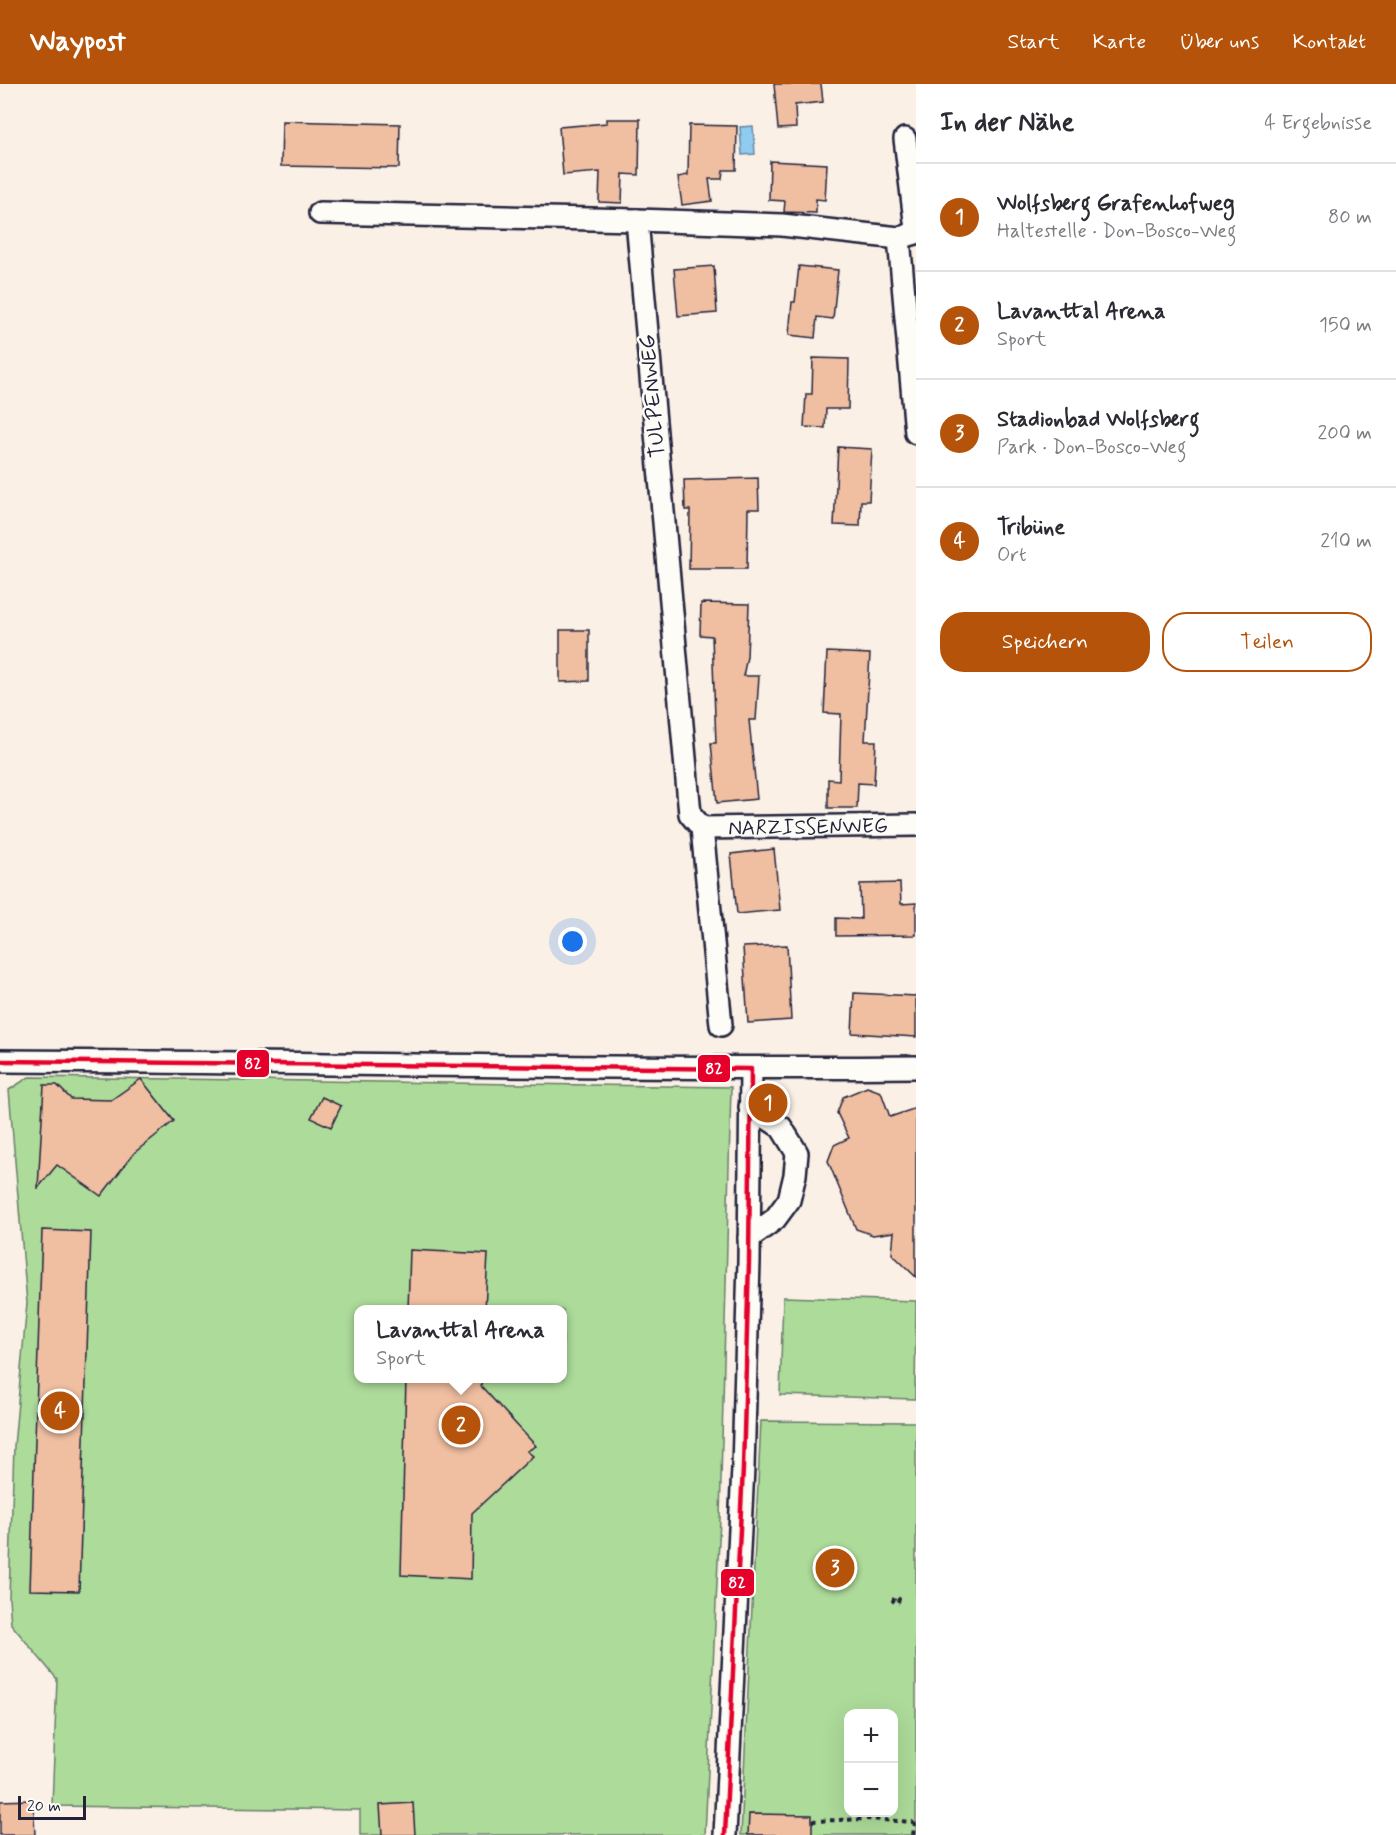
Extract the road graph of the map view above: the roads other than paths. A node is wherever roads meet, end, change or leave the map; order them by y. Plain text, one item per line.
1 (905, 139) dead end
2 (320, 213) dead end
3 (638, 220) junction
4 (910, 233) edge
5 (916, 433) edge
6 (916, 825) edge
7 (702, 828) junction
8 (721, 1025) dead end
9 (0, 1061) edge
10 (916, 1066) edge
11 (751, 1069) junction
12 (750, 1107) junction
13 (749, 1238) junction
14 (725, 1835) edge

1 - 4 street
2 - 3 street
3 - 4 street
3 - 7 street, TULPENWEG
4 - 5 street
6 - 7 street, NARZISSENWEG
7 - 8 street
9 - 11 street
10 - 11 street
11 - 12 street
12 - 13 street
12 - 13 street
13 - 14 street

